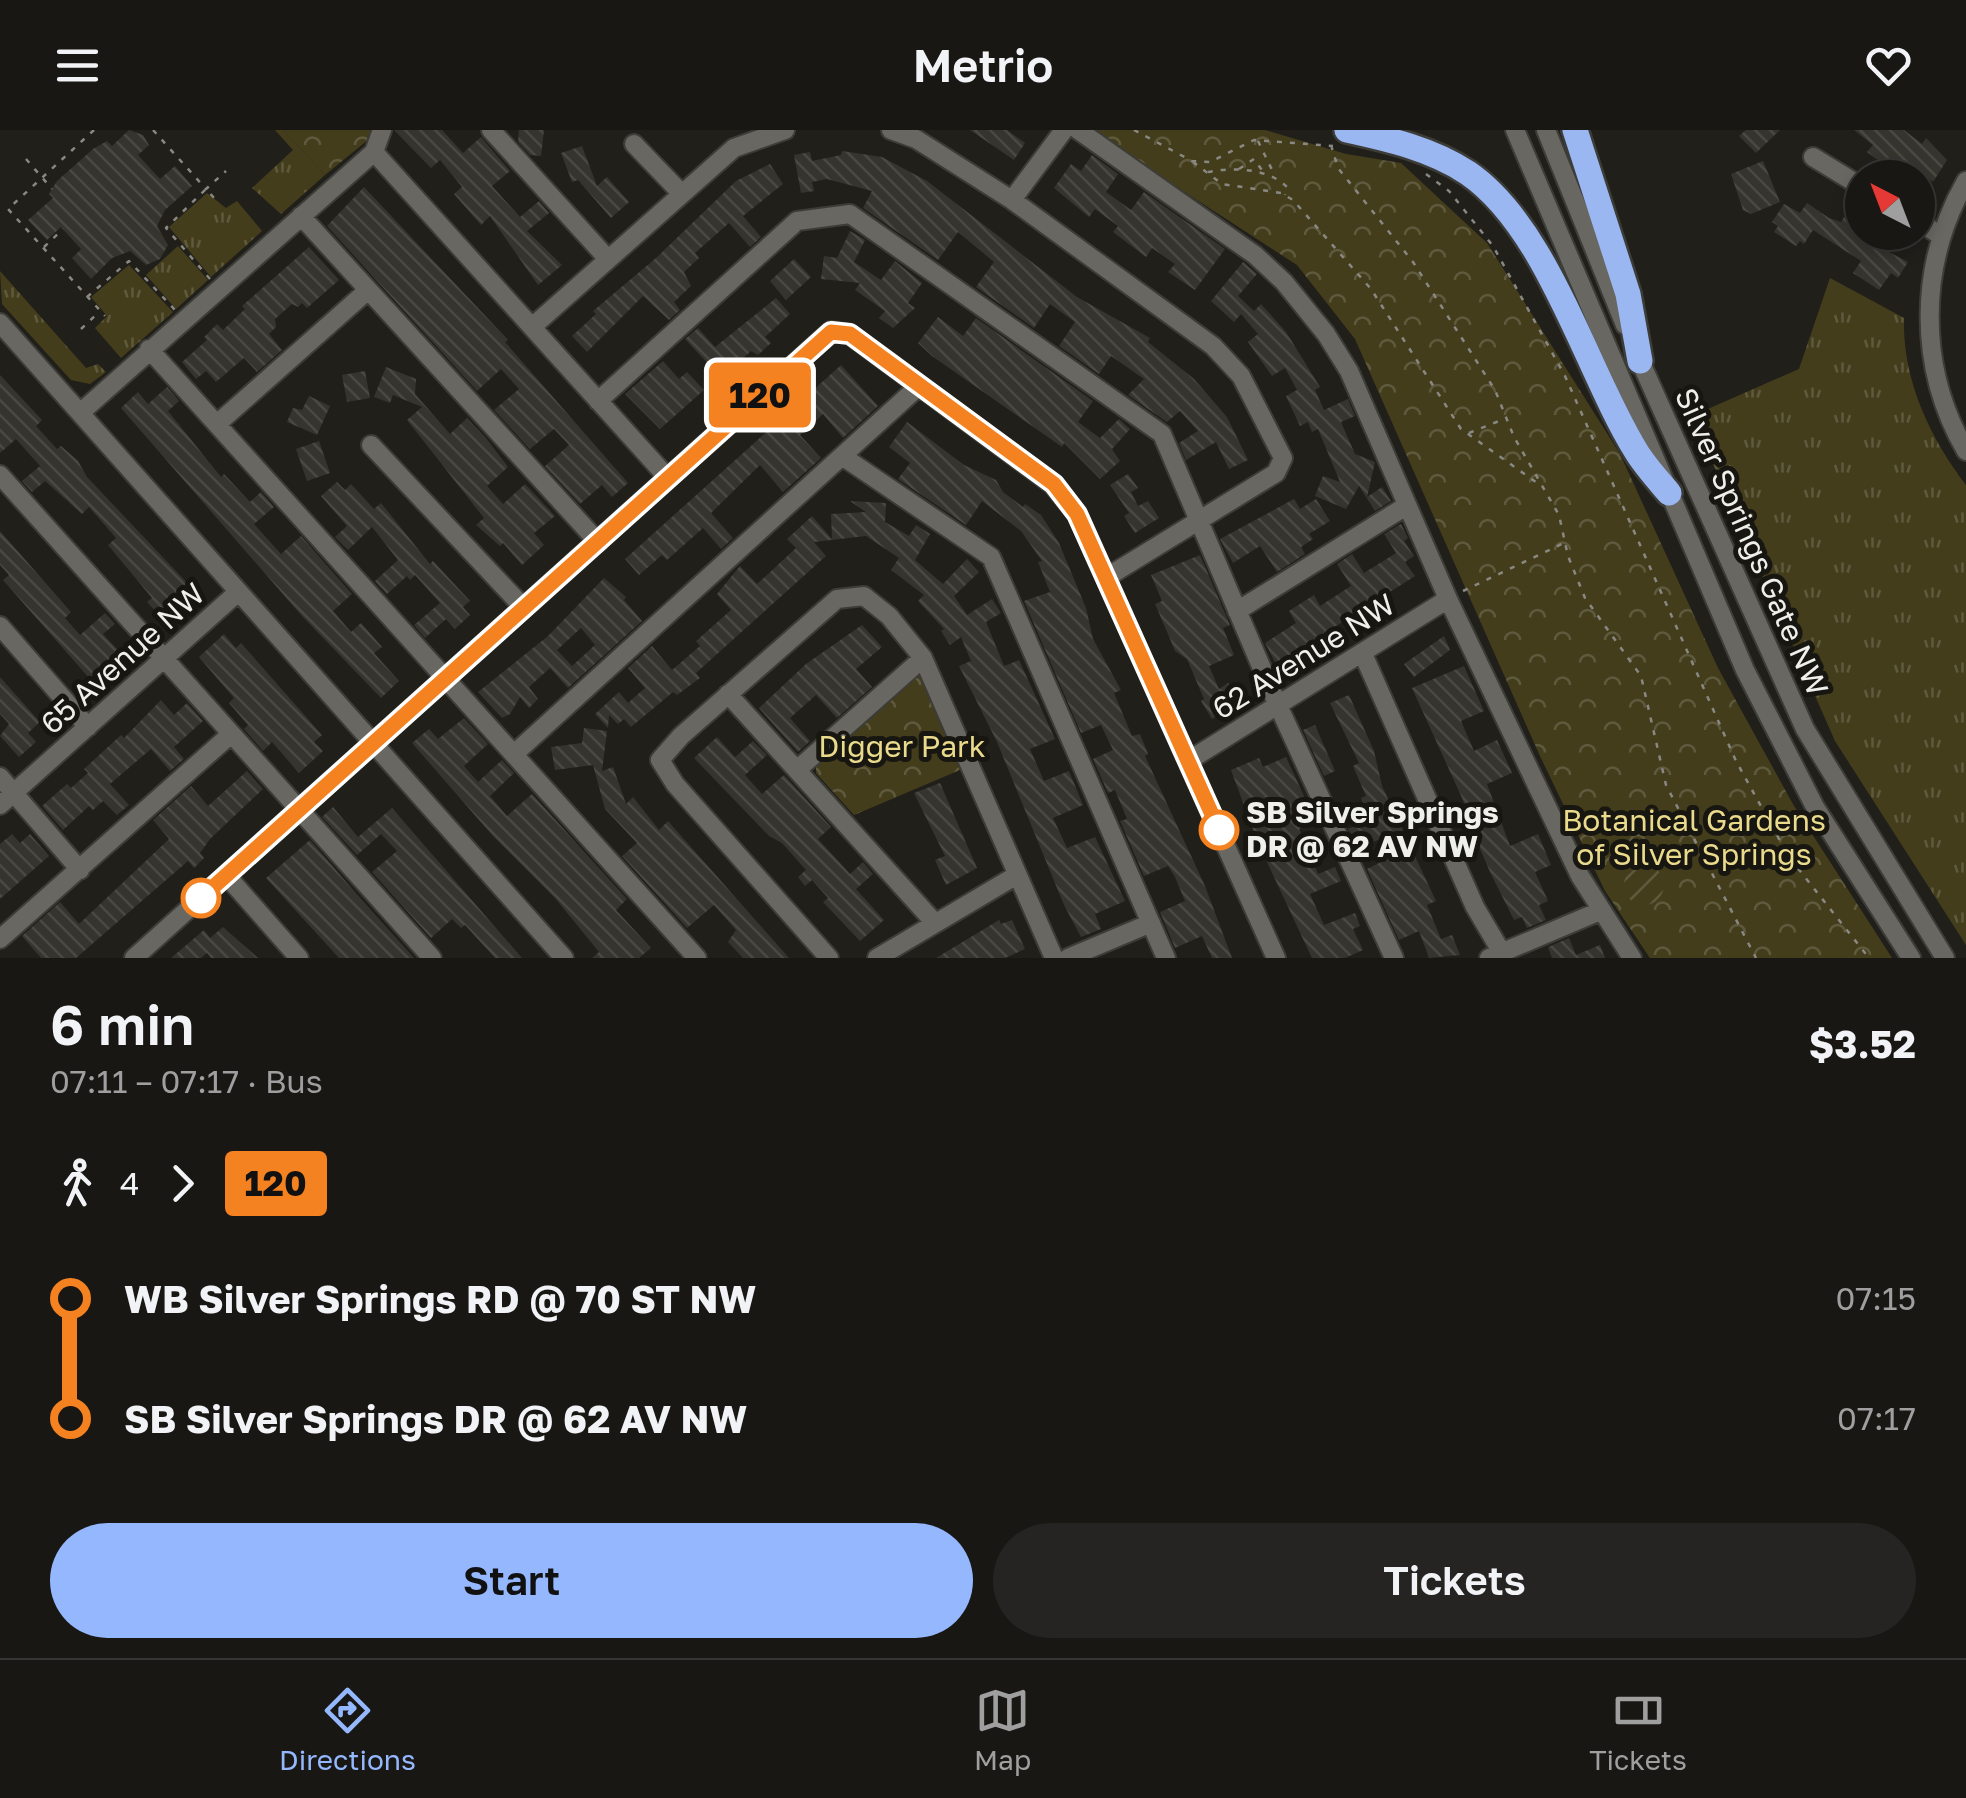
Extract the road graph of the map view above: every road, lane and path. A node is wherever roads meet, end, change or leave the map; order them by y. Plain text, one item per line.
1 (94, 130) edge
2 (153, 130) edge
3 (382, 130) edge
4 (786, 130) edge
5 (891, 130) edge
6 (1064, 130) edge
7 (1078, 130) edge
8 (1134, 130) edge
9 (1515, 130) edge
10 (1546, 130) edge
11 (1575, 130) edge
12 (494, 131) edge
13 (764, 132) edge
14 (1258, 140) junction
15 (1342, 141) edge
16 (634, 144) dead end
17 (374, 152) junction
18 (1814, 157) dead end
19 (26, 159) dead end
20 (1192, 161) junction
21 (1418, 169) dead end
22 (226, 170) dead end
23 (1238, 170) junction
24 (1207, 172) junction
25 (1264, 174) junction
26 (1845, 176) edge
27 (41, 177) junction
28 (1276, 177) junction
29 (1966, 181) edge
30 (206, 189) junction
31 (52, 190) dead end
32 (680, 193) junction
33 (1285, 195) junction
34 (215, 199) dead end
35 (1012, 200) junction
36 (301, 216) junction
37 (63, 229) dead end
38 (1935, 232) edge
39 (1941, 236) junction
40 (43, 248) junction
41 (607, 258) junction
42 (78, 270) dead end
43 (70, 278) junction
44 (210, 280) dead end
45 (367, 292) junction
46 (87, 297) junction
47 (100, 312) junction
48 (176, 312) dead end
49 (105, 316) dead end
50 (0, 323) edge
51 (532, 327) junction
52 (82, 329) dead end
53 (149, 349) junction
54 (1640, 361) junction
55 (919, 386) junction
56 (598, 401) junction
57 (80, 413) junction
58 (1505, 419) junction
59 (217, 424) junction
60 (1467, 434) junction
61 (371, 445) dead end
62 (1966, 451) edge
63 (842, 456) junction
64 (0, 475) edge
65 (668, 478) junction
66 (1540, 486) junction
67 (1669, 493) junction
68 (1406, 506) junction
69 (1196, 521) junction
70 (598, 542) junction
71 (1566, 542) junction
72 (1106, 577) junction
73 (237, 593) junction
74 (1448, 598) junction
75 (524, 608) junction
76 (1238, 611) junction
77 (0, 626) edge
78 (1363, 654) junction
79 (923, 658) junction
80 (162, 661) junction
81 (446, 678) junction
82 (728, 694) junction
83 (1280, 707) junction
84 (88, 727) junction
85 (230, 734) junction
86 (374, 743) junction
87 (514, 754) junction
88 (1188, 761) junction
89 (798, 769) junction
90 (0, 776) edge
91 (7, 799) edge
92 (299, 810) junction
93 (80, 870) junction
94 (226, 875) junction
95 (1017, 875) junction
96 (1600, 911) junction
97 (935, 923) junction
98 (1150, 923) junction
99 (0, 939) edge
100 (152, 942) junction
101 (1499, 956) edge
102 (134, 958) edge
103 (164, 958) edge
104 (299, 958) edge
105 (432, 958) edge
106 (564, 958) edge
107 (698, 958) edge
108 (829, 958) edge
109 (878, 958) edge
110 (1054, 958) edge
111 (1068, 958) edge
112 (1166, 958) edge
113 (1276, 958) edge
114 (1394, 958) edge
115 (1632, 958) edge
116 (1756, 958) edge
117 (1869, 958) edge
118 (1911, 958) edge
119 (1945, 958) edge

1 - 27 path
2 - 30 path
3 - 17 street
4 - 13 street
5 - 35 street
6 - 35 street
7 - 68 street
8 - 20 path
9 - 67 street, Silver Springs Gate NW
10 - 54 street, Silver Springs Gate NW
11 - 54 highway
12 - 41 street
13 - 32 street
14 - 15 path
14 - 20 path
14 - 28 path
15 - 58 path
15 - 67 highway
16 - 32 street
17 - 36 street
17 - 51 street
18 - 26 street
19 - 27 path
20 - 24 path
21 - 117 path
22 - 30 path
23 - 24 path
23 - 25 path
23 - 25 path
24 - 33 path
25 - 28 path
27 - 31 path
27 - 40 path
28 - 33 path
29 - 39 street
30 - 34 path
30 - 44 path
32 - 41 street
33 - 60 path
35 - 69 street
36 - 45 street
36 - 53 street
37 - 40 path
38 - 39 street
39 - 62 street
40 - 43 path
41 - 51 street
42 - 43 path
43 - 46 path
45 - 59 street
45 - 70 street
46 - 47 path
46 - 48 path
47 - 49 path
47 - 52 path
50 - 57 street
51 - 56 street
53 - 57 street
53 - 59 street
54 - 119 street, Silver Springs Gate NW
55 - 63 street
55 - 65 street
55 - 72 street
56 - 65 street
56 - 69 street
57 - 73 street
58 - 60 path
58 - 66 path
59 - 81 street
60 - 66 path
61 - 75 street
63 - 87 street
63 - 98 street
64 - 80 street
65 - 70 street
66 - 71 path
67 - 118 street, Silver Springs Gate NW
68 - 74 street
68 - 76 street
69 - 72 street
69 - 76 street
70 - 75 street
71 - 74 path
71 - 116 path
72 - 88 street
73 - 80 street, 65 Avenue NW
73 - 86 street
74 - 78 street, 62 Avenue NW
74 - 96 street
75 - 81 street
76 - 83 street
77 - 84 street
78 - 83 street, 62 Avenue NW
78 - 101 street
79 - 82 street
79 - 89 street
79 - 95 street
80 - 84 street, 65 Avenue NW
80 - 85 street
81 - 86 street
81 - 87 street
82 - 89 street
82 - 108 street
83 - 88 street, 62 Avenue NW
83 - 114 street
84 - 91 street, 65 Avenue NW
85 - 92 street
85 - 93 street
86 - 92 street
86 - 106 street
87 - 107 street
88 - 113 street
89 - 97 street
90 - 91 street
91 - 93 street
92 - 94 street
92 - 105 street
93 - 99 street
94 - 100 street
94 - 104 street
95 - 97 street
95 - 110 street
96 - 101 street
96 - 115 street
97 - 109 street
98 - 111 street
98 - 112 street
100 - 102 street
100 - 103 street

